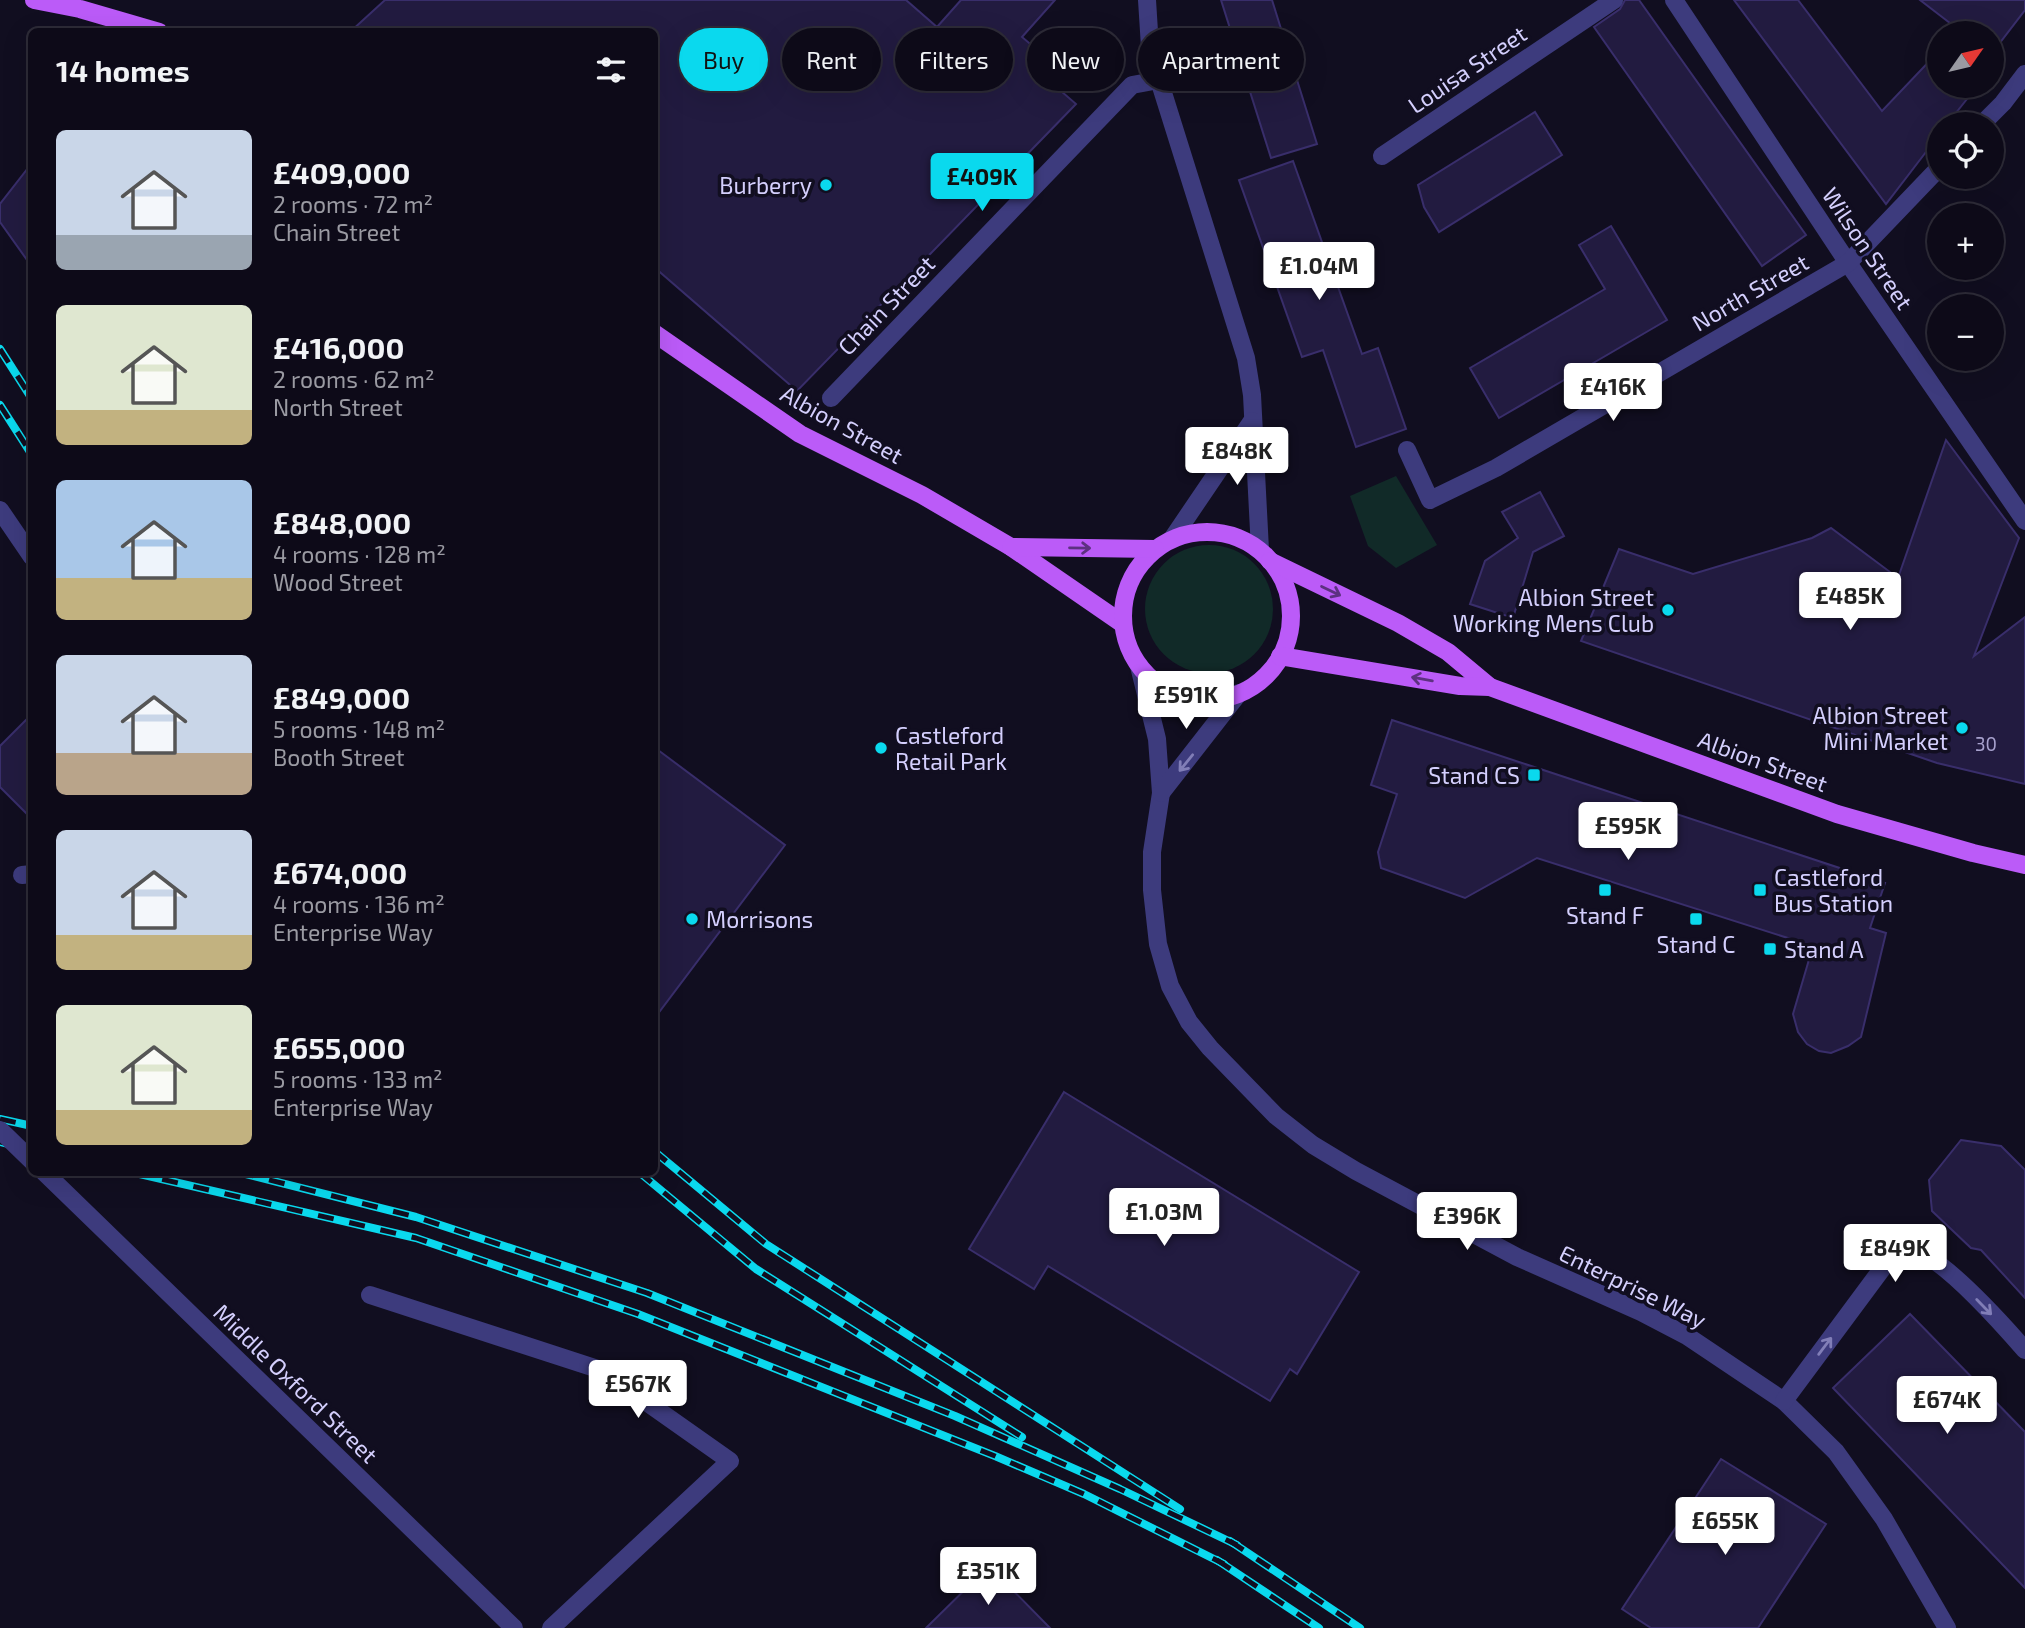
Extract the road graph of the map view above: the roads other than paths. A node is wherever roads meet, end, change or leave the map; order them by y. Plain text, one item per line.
1 (34, 0) edge
2 (1147, 0) edge
3 (1614, 0) edge
4 (1674, 0) edge
5 (145, 28) edge
6 (1149, 28) edge
7 (2025, 74) edge
8 (1138, 84) edge
9 (1163, 91) edge
10 (1994, 112) edge
11 (1382, 156) dead end
12 (1927, 181) edge
13 (1848, 263) junction
14 (658, 336) edge
15 (831, 398) dead end
16 (1252, 421) junction
17 (1407, 450) dead end
18 (0, 510) edge
19 (2025, 521) edge
20 (1172, 539) junction
21 (1012, 547) junction
22 (1155, 549) junction
23 (28, 551) edge
24 (1265, 556) junction
25 (1123, 624) junction
26 (1280, 656) junction
27 (1139, 666) junction
28 (1490, 687) junction
29 (1239, 693) junction
30 (1161, 793) junction
31 (2025, 865) edge
32 (0, 1130) edge
33 (28, 1157) edge
34 (48, 1176) edge
35 (370, 1295) dead end
36 (2025, 1350) edge
37 (1784, 1401) junction
38 (514, 1628) edge
39 (551, 1628) edge
40 (1947, 1628) edge

1 - 5 main road
2 - 6 street
3 - 11 street, Louisa Street
4 - 13 street, Wilson Street
7 - 10 street
8 - 15 street, Chain Street
9 - 16 street
12 - 13 street
13 - 17 street, North Street
13 - 19 street, Wilson Street
14 - 21 main road, Albion Street
16 - 20 street
16 - 24 street
18 - 23 street
20 - 22 main road
20 - 24 main road
21 -> 22 main road
21 - 25 main road, Albion Street
22 - 25 main road
24 - 26 main road
24 -> 28 main road, Albion Street
25 - 27 main road
28 -> 26 main road, Albion Street
26 - 29 main road
27 - 29 main road
27 - 30 street, Enterprise Way
28 - 31 main road, Albion Street
29 -> 30 street, Enterprise Way
30 - 37 street, Enterprise Way
32 - 33 street, bridge
34 - 38 street, Middle Oxford Street
35 - 39 street
37 -> 36 street
37 - 40 street, Enterprise Way

